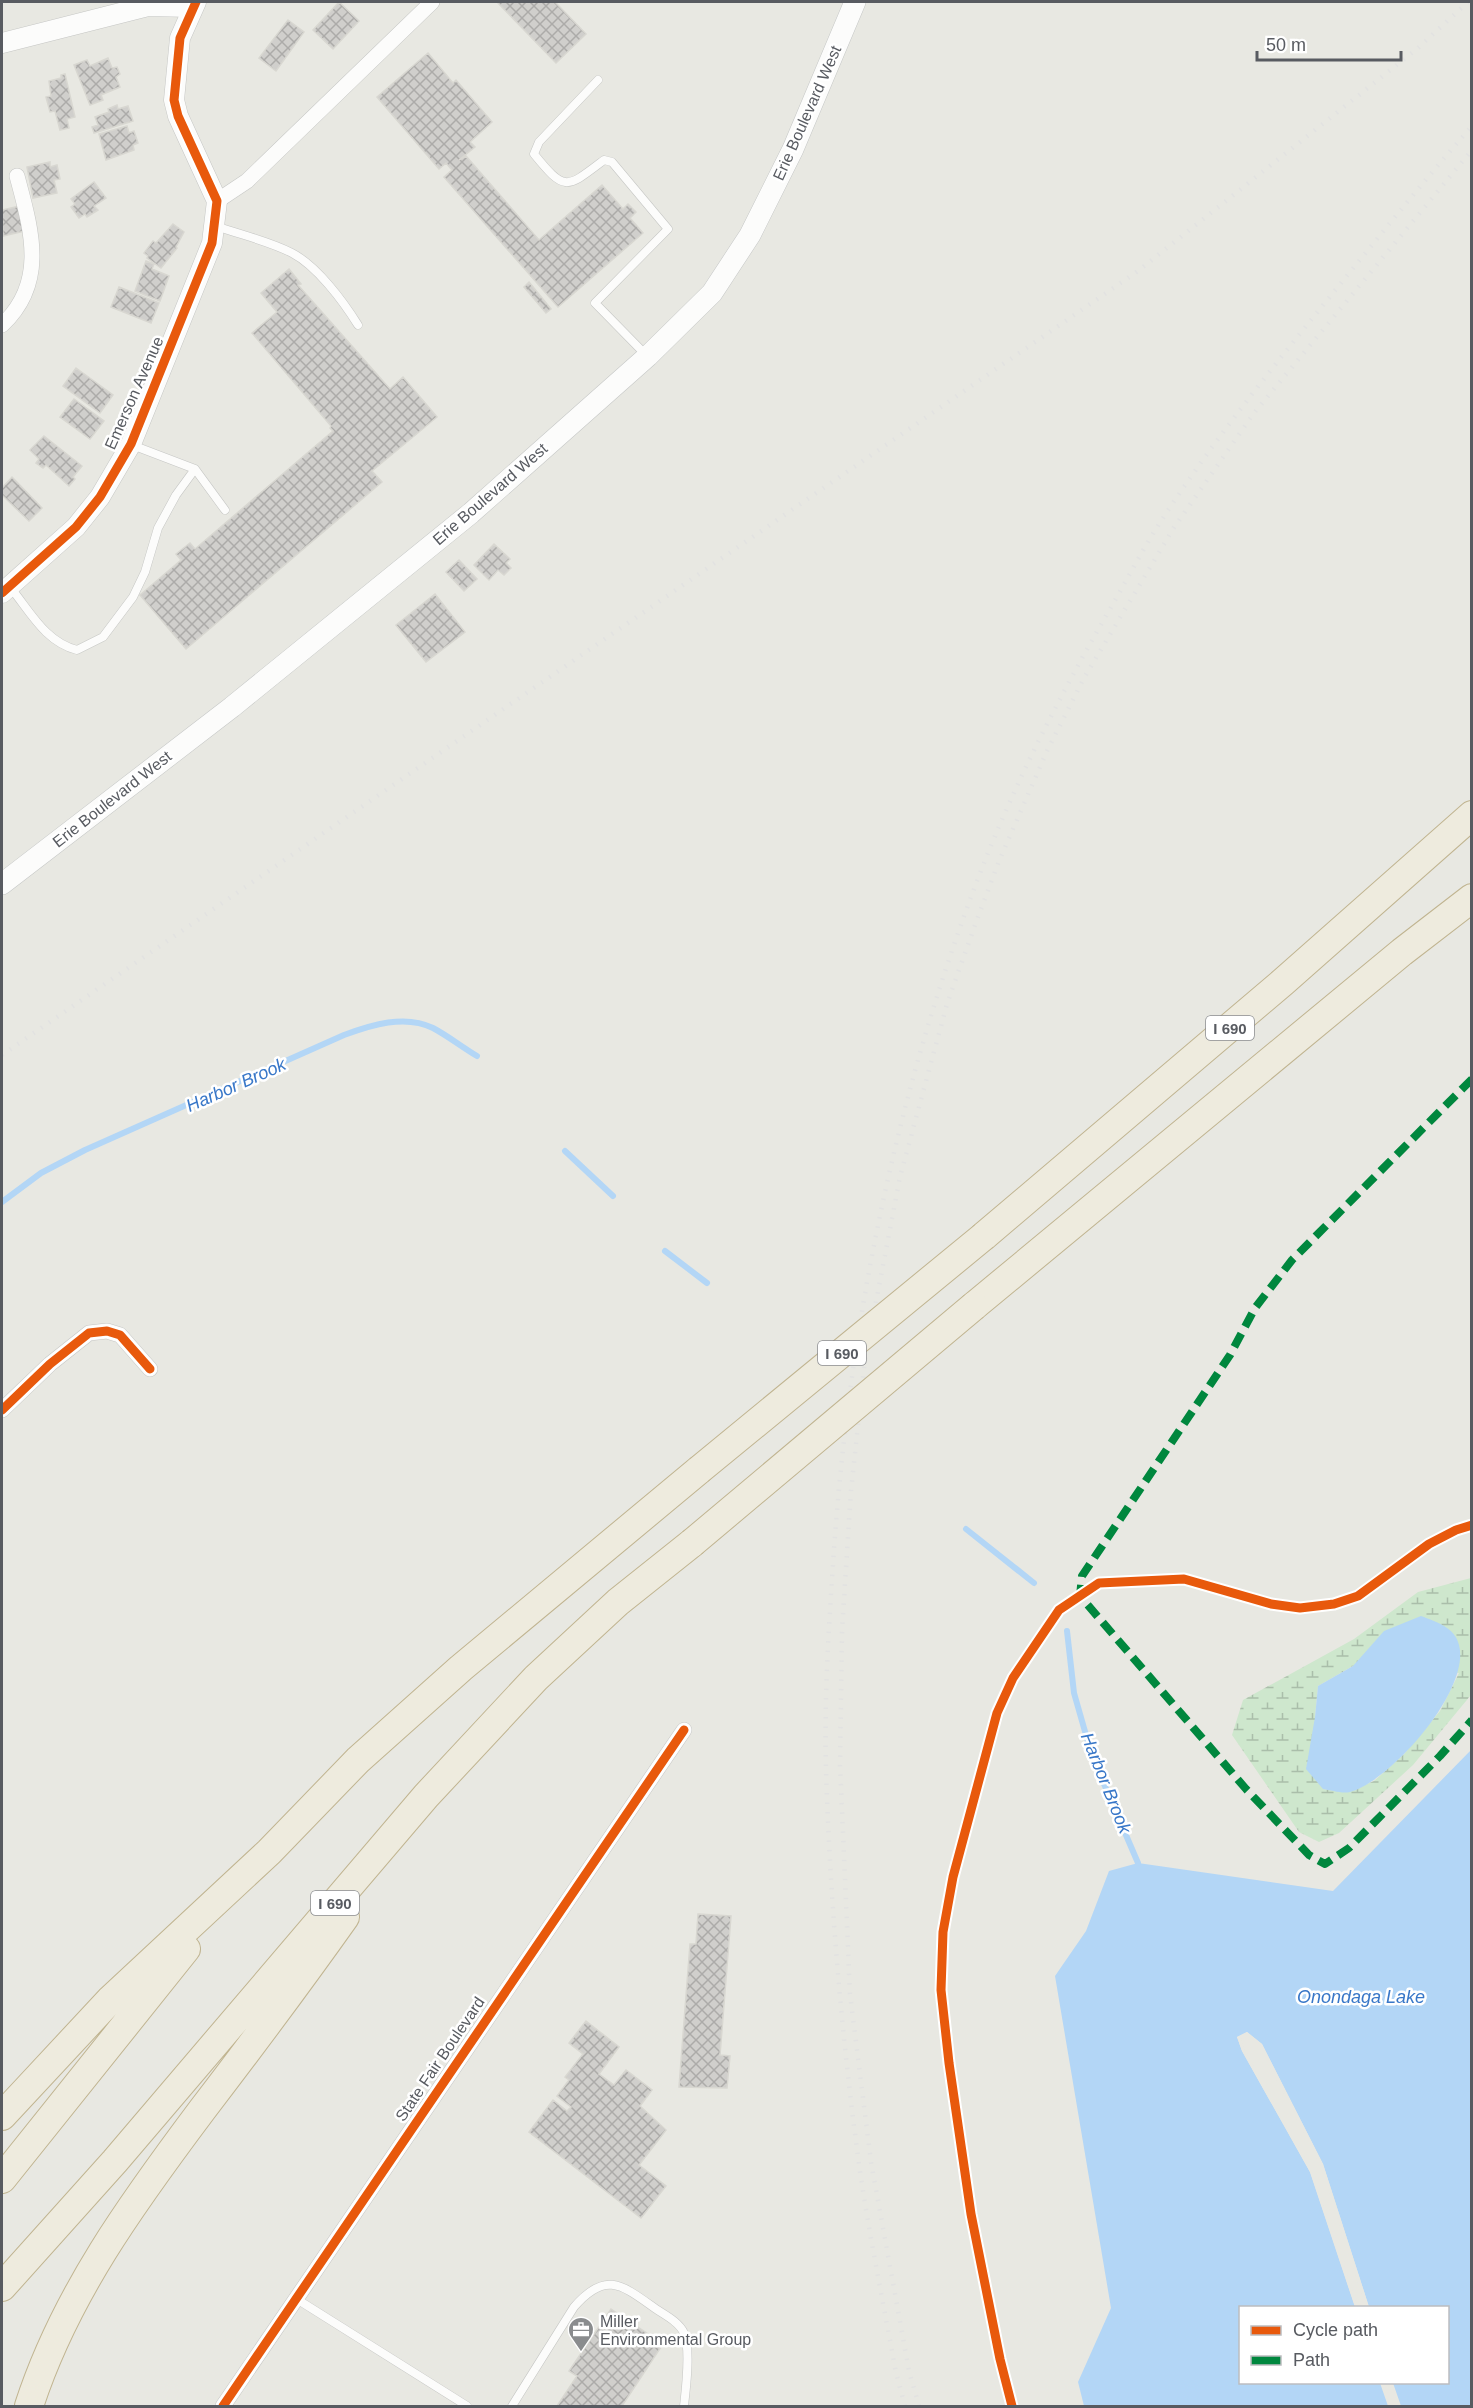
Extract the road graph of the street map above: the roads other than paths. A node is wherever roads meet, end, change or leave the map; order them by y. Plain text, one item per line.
1 (432, 2) edge
2 (855, 2) edge
3 (194, 4) edge
4 (2, 43) edge
5 (598, 80) dead end
6 (16, 176) dead end
7 (217, 201) junction
8 (215, 226) junction
9 (2, 325) edge
10 (358, 326) dead end
11 (648, 356) junction
12 (130, 444) junction
13 (195, 469) junction
14 (225, 510) dead end
15 (5, 590) edge
16 (1472, 815) edge
17 (2, 884) edge
18 (1472, 898) edge
19 (150, 1369) dead end
20 (2, 1410) edge
21 (684, 1730) dead end
22 (426, 1796) junction
23 (269, 1852) junction
24 (2, 2116) edge
25 (2, 2179) edge
26 (2, 2287) edge
27 (295, 2298) junction
28 (29, 2406) edge
29 (223, 2406) edge
30 (467, 2406) edge
31 (512, 2406) edge
32 (684, 2406) edge

1 - 7 street
2 - 11 main road, Erie Boulevard West
3 - 4 street
3 - 7 street
5 - 11 lane
6 - 9 street
7 - 8 street, Emerson Avenue
8 - 10 lane
8 - 12 street, Emerson Avenue
11 - 17 main road, Erie Boulevard West
12 - 13 lane
12 - 15 street, Emerson Avenue
13 - 14 lane
13 - 15 lane
16 - 23 highway, I 690, bridge
18 - 22 highway, I 690, bridge
19 - 20 street
21 - 27 street, State Fair Boulevard
22 - 26 highway, I 690
22 - 28 highway
23 - 24 highway
23 - 25 highway, I 690
27 - 29 street, State Fair Boulevard
27 - 30 lane
31 - 32 lane

